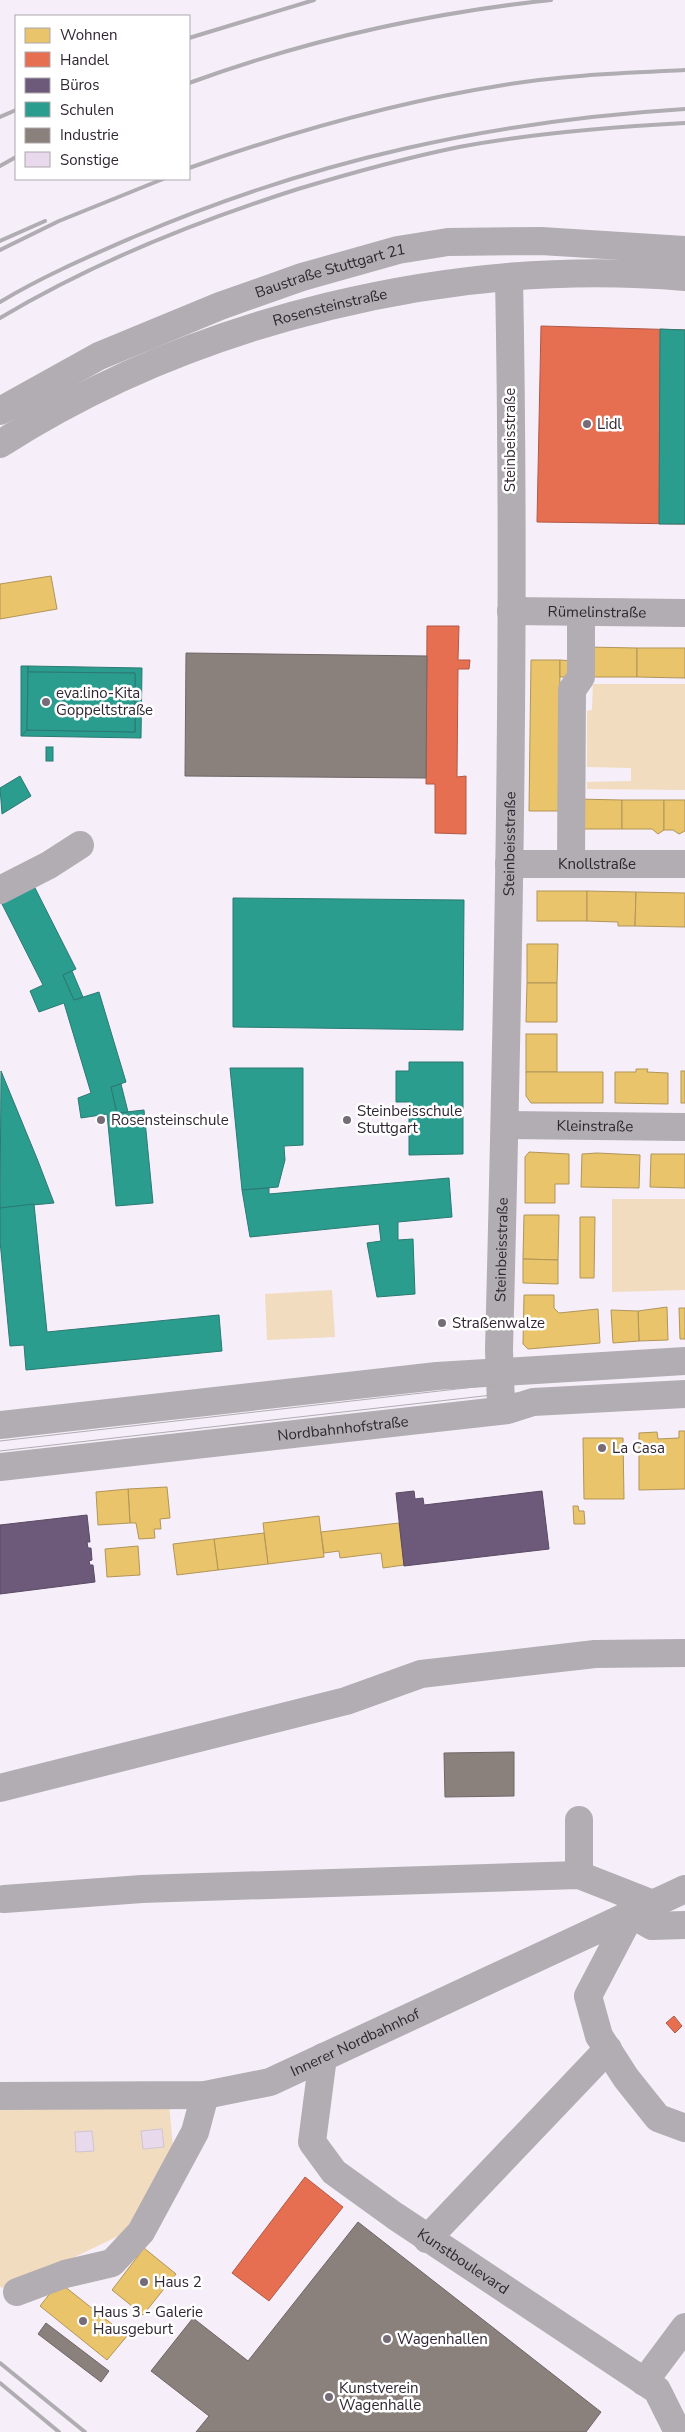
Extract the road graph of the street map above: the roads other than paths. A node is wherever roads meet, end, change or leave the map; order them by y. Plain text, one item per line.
1 (685, 250) edge
2 (509, 278) junction
3 (685, 278) edge
4 (0, 411) edge
5 (0, 444) edge
6 (511, 611) junction
7 (582, 612) junction
8 (685, 613) edge
9 (80, 845) dead end
10 (509, 864) junction
11 (571, 864) junction
12 (685, 864) edge
13 (0, 890) edge
14 (505, 1125) junction
15 (685, 1127) edge
16 (685, 1361) edge
17 (500, 1371) junction
18 (685, 1394) edge
19 (498, 1411) junction
20 (0, 1425) edge
21 (0, 1467) edge
22 (685, 1653) edge
23 (0, 1788) edge
24 (579, 1820) dead end
25 (579, 1876) junction
26 (685, 1888) edge
27 (4, 1899) dead end
28 (642, 1909) junction
29 (685, 1925) edge
30 (608, 2049) junction
31 (323, 2057) junction
32 (0, 2096) edge
33 (205, 2096) junction
34 (685, 2128) edge
35 (427, 2239) junction
36 (16, 2292) dead end
37 (685, 2326) edge
38 (644, 2382) junction
39 (678, 2432) edge

1 - 4 street, Baustraße Stuttgart 21
2 - 3 street, Rosensteinstraße
2 - 5 street, Rosensteinstraße
2 - 6 street, Steinbeisstraße
6 - 7 street, Rümelinstraße
6 - 10 street, Steinbeisstraße
7 - 8 street, Rümelinstraße
7 - 11 street
9 - 13 street
10 - 11 street, Knollstraße
10 - 14 street, Steinbeisstraße
11 - 12 street, Knollstraße
14 - 15 street, Kleinstraße
14 - 17 street, Steinbeisstraße
16 - 17 street
17 - 19 street, Steinbeisstraße
17 - 20 street
18 - 19 street, Nordbahnhofstraße
19 - 21 street, Nordbahnhofstraße
22 - 23 street
24 - 25 street
25 - 27 street
25 - 28 street
26 - 28 street, Innerer Nordbahnhof
28 - 29 street
28 - 30 street
28 - 31 street, Innerer Nordbahnhof
30 - 34 street
30 - 35 street
31 - 33 street, Innerer Nordbahnhof
31 - 35 street, Kunstboulevard
32 - 33 street, Innerer Nordbahnhof
33 - 36 street
35 - 38 street, Kunstboulevard
37 - 38 street
38 - 39 street, Kunstboulevard

